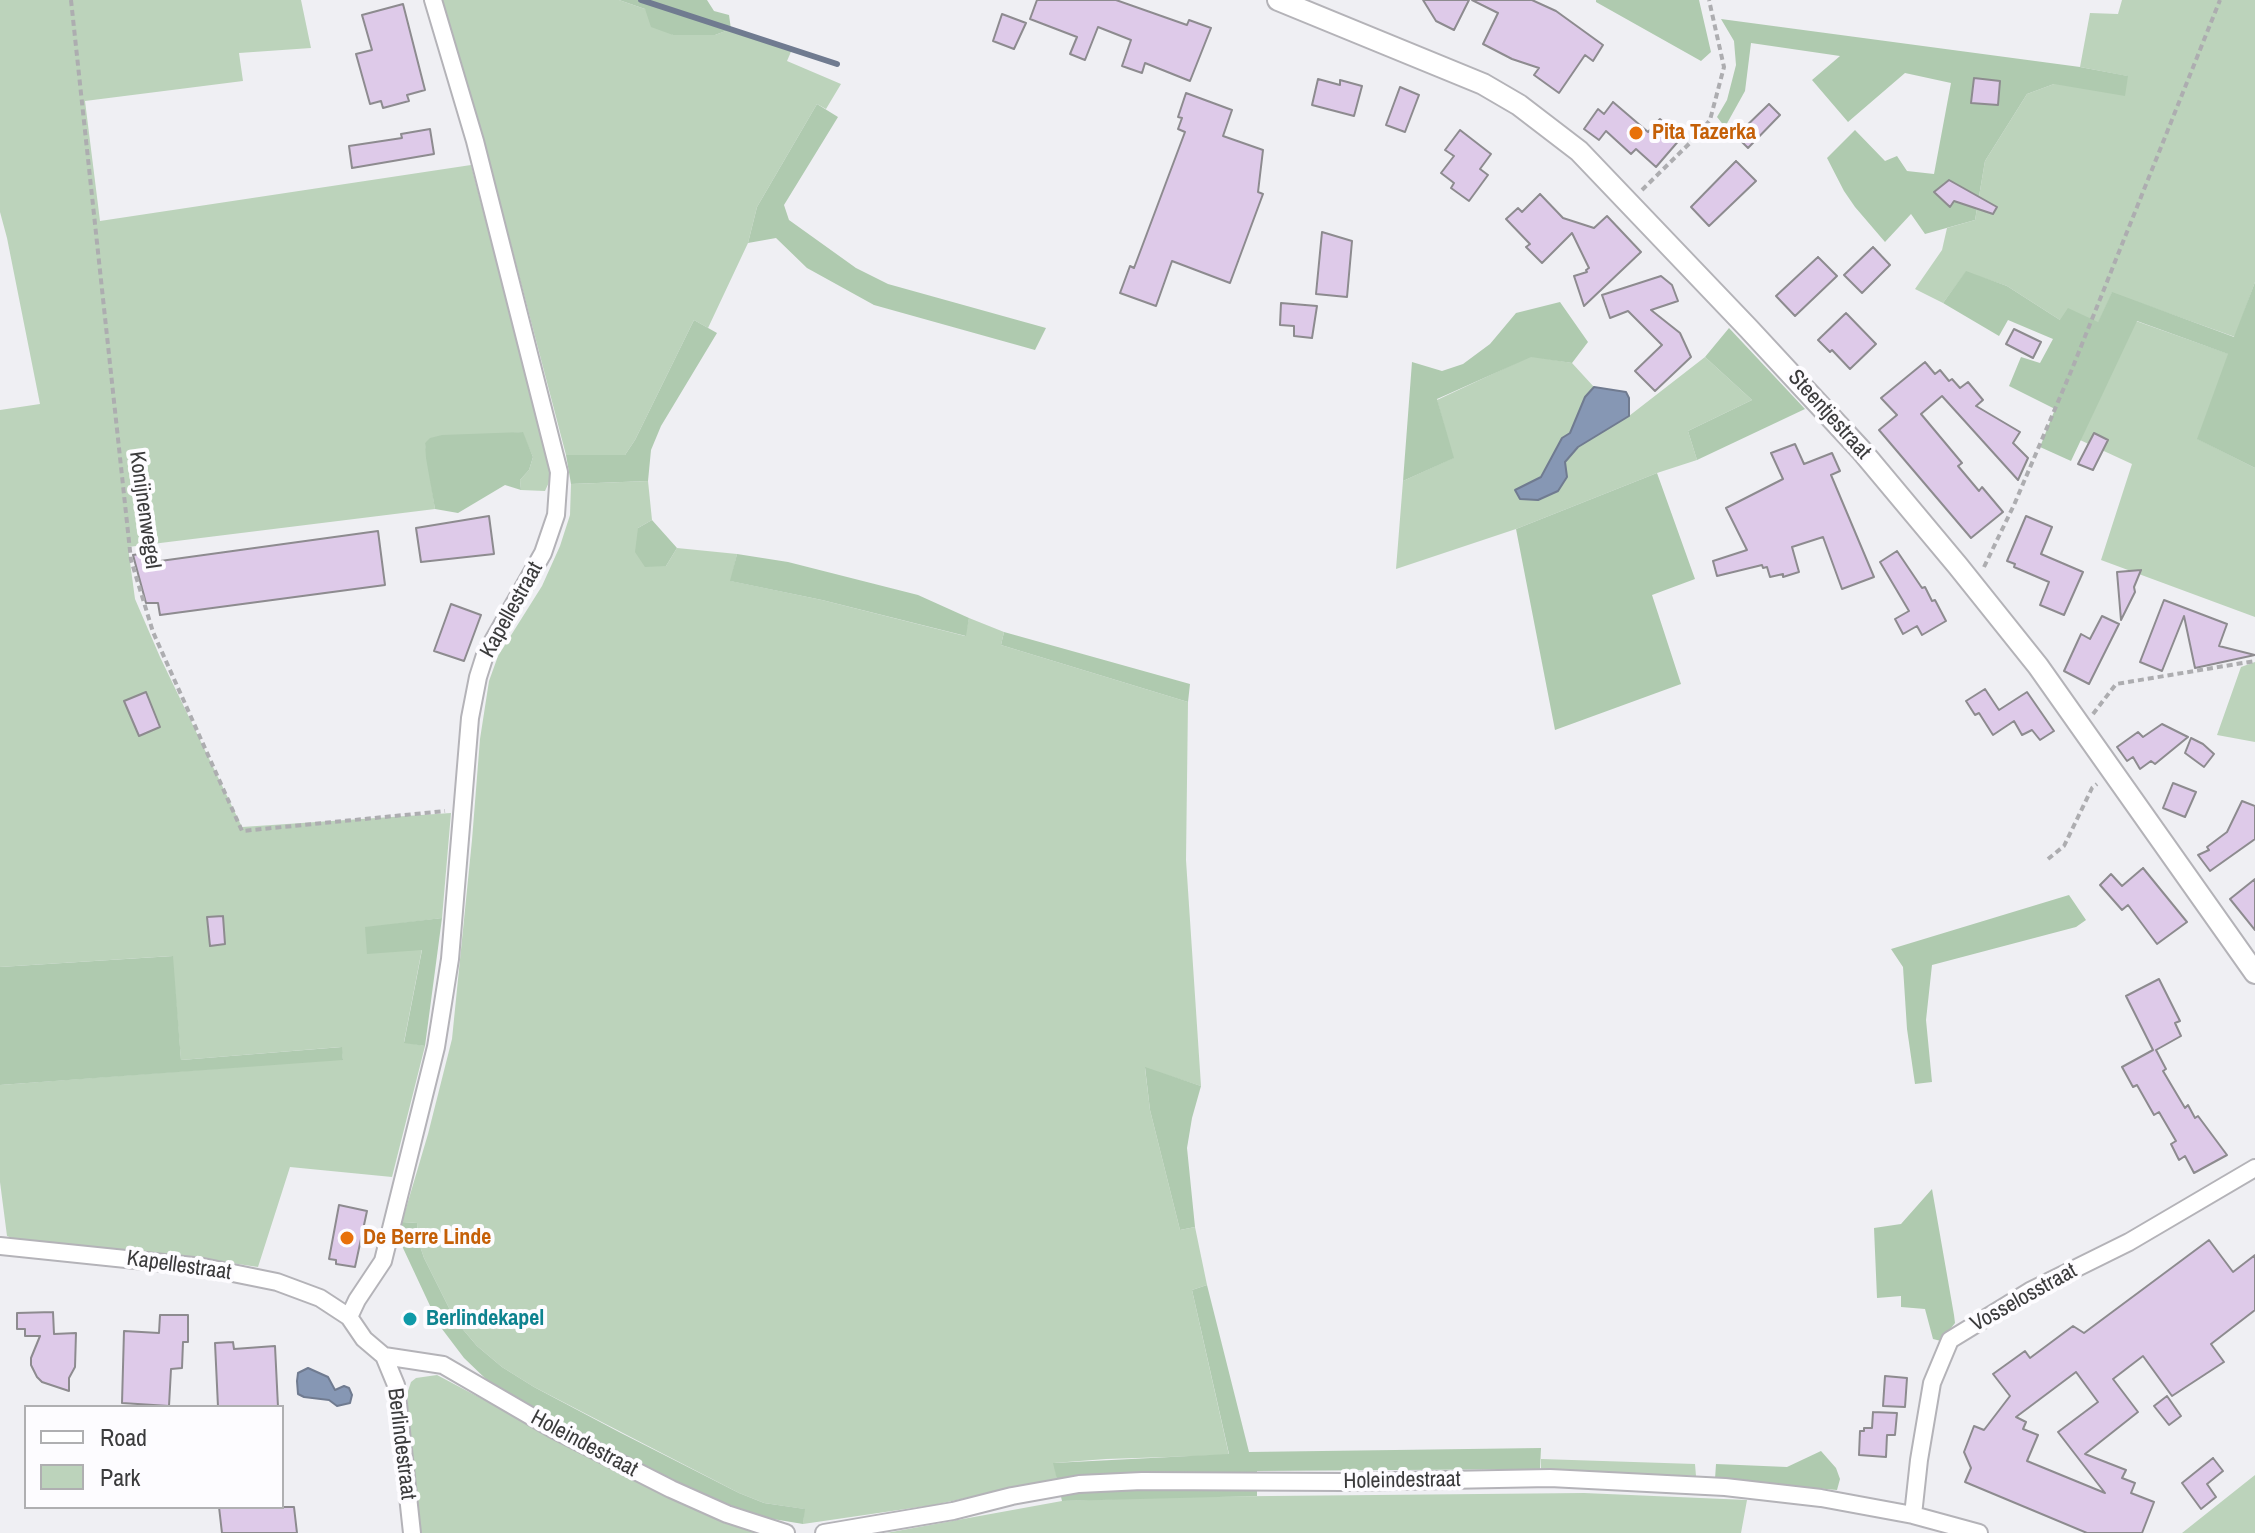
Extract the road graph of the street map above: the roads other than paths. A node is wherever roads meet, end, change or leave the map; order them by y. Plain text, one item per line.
1 (433, 0) edge
2 (1278, 0) edge
3 (2255, 973) edge
4 (2255, 1168) edge
5 (0, 1246) edge
6 (349, 1317) junction
7 (384, 1356) junction
8 (1913, 1515) junction
9 (412, 1533) edge
10 (786, 1533) edge
11 (824, 1533) edge
12 (1979, 1533) edge

1 - 6 street, Kapellestraat
2 - 3 street, Steentjestraat
4 - 8 street, Vosselosstraat
5 - 6 street, Kapellestraat
6 - 7 street, Kapellestraat
7 - 9 street, Berlindestraat
7 - 10 street, Holeindestraat
8 - 11 street, Holeindestraat
8 - 12 street, Holeindestraat

